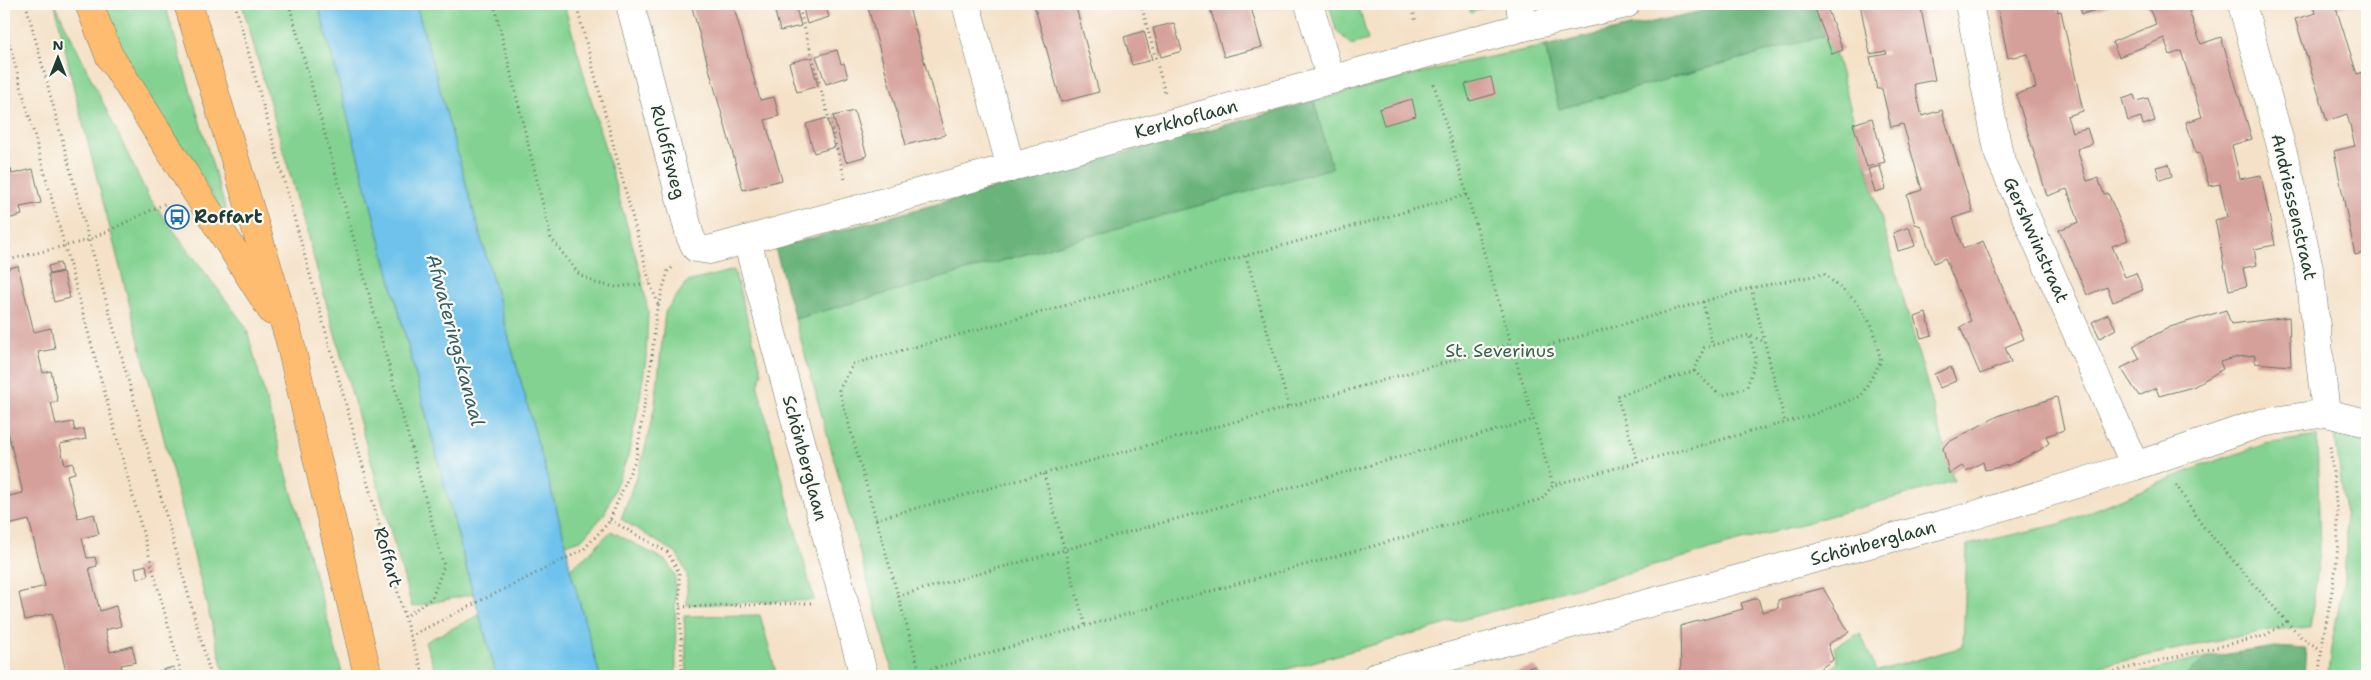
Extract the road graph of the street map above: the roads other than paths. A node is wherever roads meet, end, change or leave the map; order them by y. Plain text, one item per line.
1 (89, 4) edge
2 (188, 4) edge
3 (630, 4) edge
4 (966, 4) edge
5 (1309, 4) edge
6 (1626, 4) edge
7 (1969, 4) edge
8 (2242, 4) edge
9 (1522, 16) edge
10 (1331, 80) junction
11 (1011, 168) junction
12 (747, 240) junction
13 (289, 338) junction
14 (2326, 413) junction
15 (2367, 423) edge
16 (2147, 462) junction
17 (368, 676) edge
18 (864, 676) edge
19 (1377, 676) edge

1 - 13 main road
2 - 13 main road
3 - 12 street, Ruloffsweg
4 - 11 street
5 - 10 street
6 - 9 street, Kerkhoflaan
7 - 16 street, Gershwinstraat
8 - 14 street, Andriessenstraat
9 - 10 street, Kerkhoflaan
10 - 11 street, Kerkhoflaan
11 - 12 street, Kerkhoflaan
12 - 18 street, Schönberglaan
13 - 17 main road
14 - 15 street, Schönberglaan
14 - 16 street, Schönberglaan
16 - 19 street, Schönberglaan

